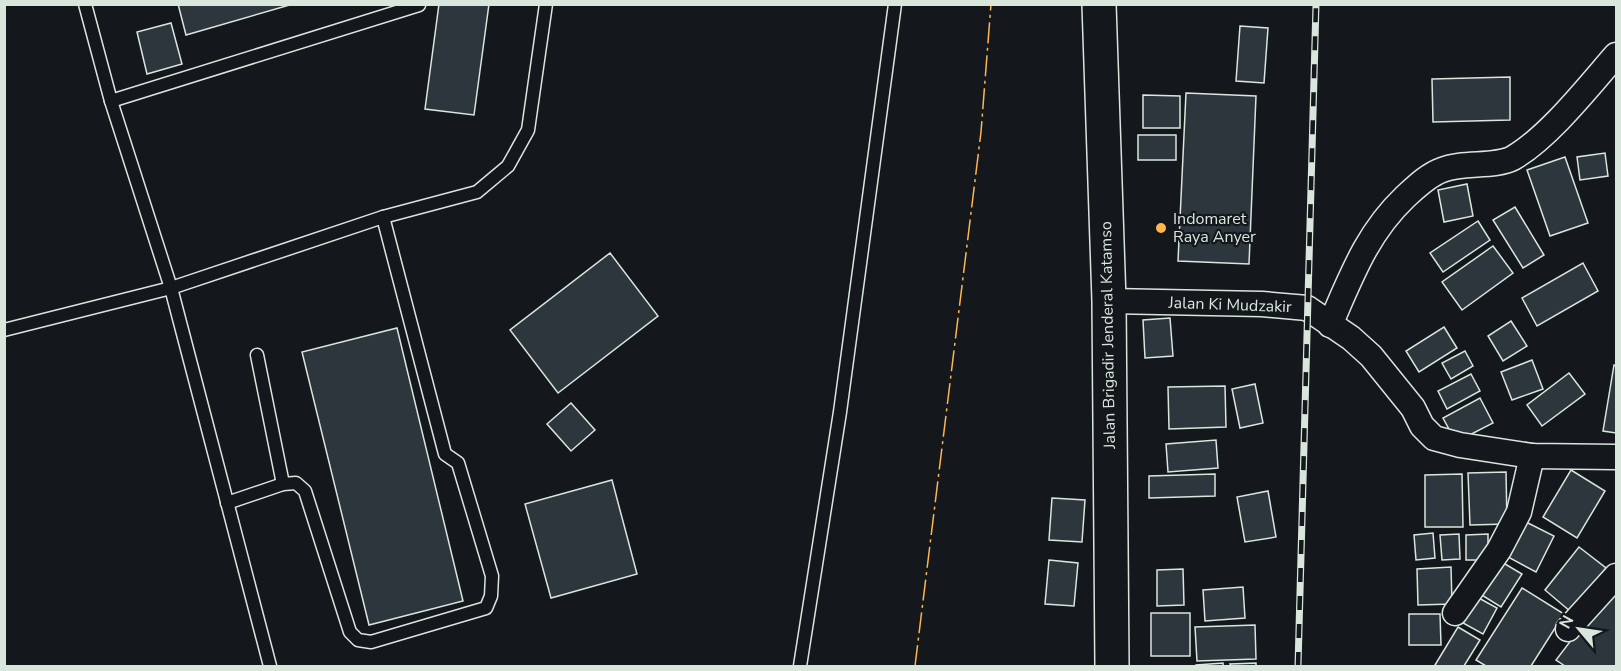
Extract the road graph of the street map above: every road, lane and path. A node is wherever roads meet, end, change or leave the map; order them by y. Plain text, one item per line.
1 (85, 4) edge
2 (546, 4) edge
3 (895, 4) edge
4 (1099, 4) edge
5 (419, 5) edge
6 (1617, 56) edge
7 (111, 101) junction
8 (383, 217) junction
9 (171, 288) junction
10 (1108, 301) junction
11 (1330, 325) junction
12 (4, 330) edge
13 (256, 356) dead end
14 (1532, 456) junction
15 (1617, 457) edge
16 (283, 484) junction
17 (227, 503) junction
18 (1617, 576) edge
19 (1455, 613) dead end
20 (1568, 629) dead end
21 (270, 666) edge
22 (800, 666) edge
23 (1112, 666) edge

1 - 7 lane
2 - 8 lane
3 - 22 lane
4 - 10 highway, Jalan Brigadir Jenderal Katamso
5 - 7 lane
6 - 11 street
7 - 9 lane
8 - 9 lane
8 - 16 lane
9 - 12 lane
9 - 17 lane
10 - 11 street, Jalan Ki Mudzakir
10 - 23 highway, Jalan Brigadir Jenderal Katamso
11 - 14 street, Jalan Ki Mudzakir
13 - 16 lane
14 - 15 street, Jalan Ki Mudzakir
14 - 19 street
16 - 17 lane
17 - 21 lane
18 - 20 street

